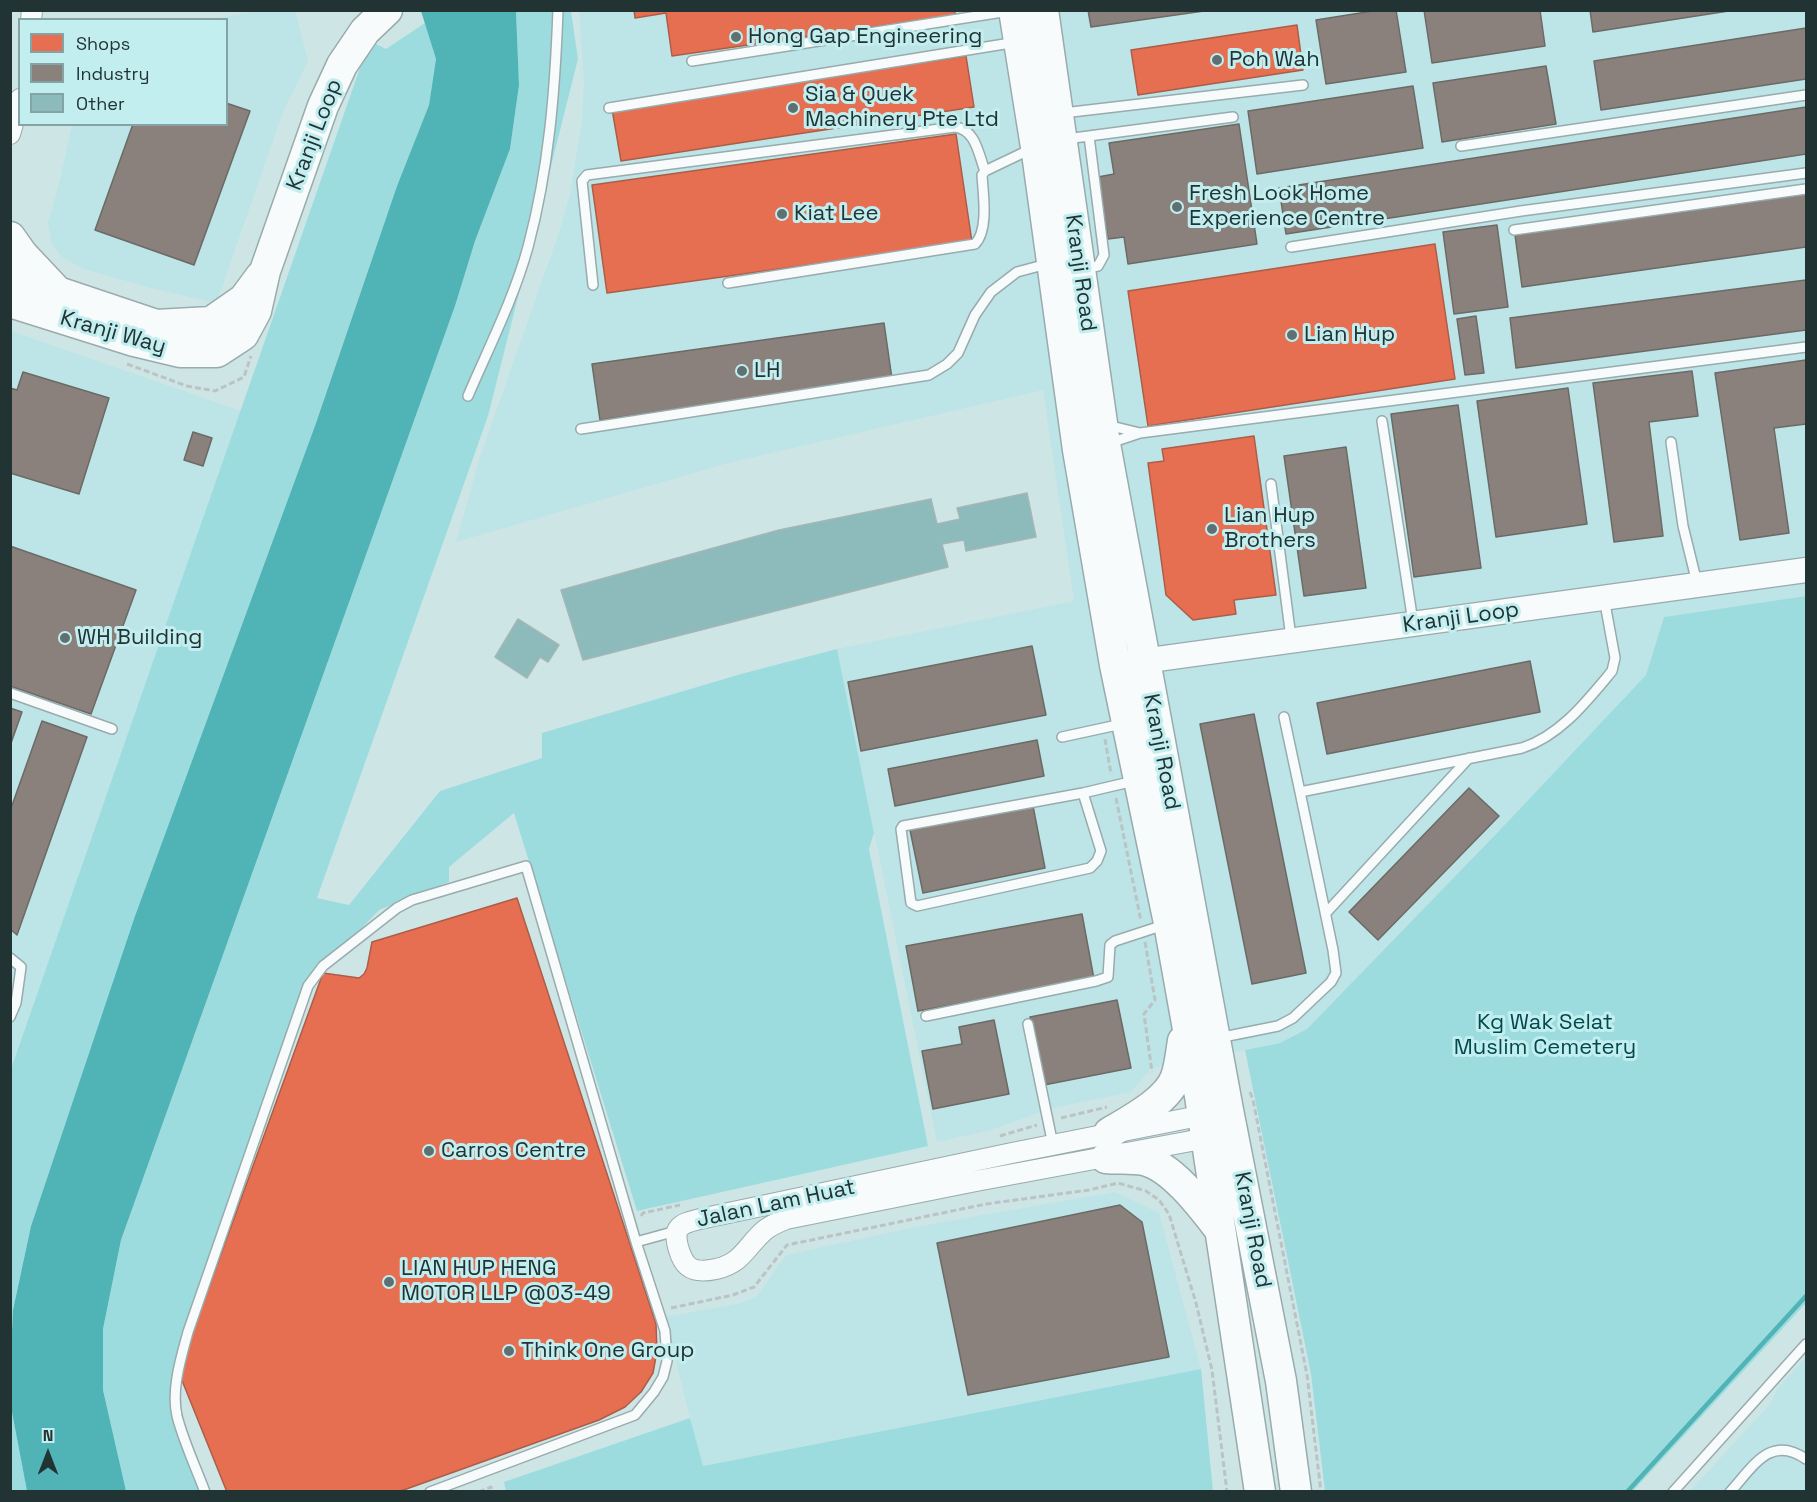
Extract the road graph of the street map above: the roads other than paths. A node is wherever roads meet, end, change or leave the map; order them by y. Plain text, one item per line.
1 (387, 10) edge
2 (558, 10) edge
3 (1013, 10) edge
4 (1043, 10) edge
5 (1019, 42) junction
6 (692, 60) dead end
7 (1303, 85) dead end
8 (1806, 95) edge
9 (18, 106) edge
10 (609, 108) dead end
11 (1233, 117) dead end
12 (10, 134) edge
13 (1061, 134) junction
14 (1461, 146) dead end
15 (985, 171) junction
16 (1806, 172) edge
17 (1806, 189) edge
18 (1514, 230) dead end
19 (10, 237) edge
20 (1291, 247) dead end
21 (1066, 267) junction
22 (265, 272) junction
23 (10, 276) edge
24 (728, 283) dead end
25 (593, 285) dead end
26 (58, 292) junction
27 (10, 302) edge
28 (1806, 347) edge
29 (217, 352) joint
30 (468, 396) dead end
31 (1382, 421) dead end
32 (581, 429) dead end
33 (1140, 433) junction
34 (1103, 434) junction
35 (1671, 442) dead end
36 (1271, 484) dead end
37 (1806, 570) edge
38 (1698, 585) junction
39 (1604, 598) junction
40 (1413, 625) junction
41 (1291, 641) junction
42 (1130, 663) junction
43 (10, 693) edge
44 (1284, 717) dead end
45 (1128, 723) junction
46 (112, 729) dead end
47 (1062, 737) dead end
48 (1469, 758) junction
49 (1140, 780) junction
50 (1300, 792) junction
51 (1083, 793) junction
52 (1326, 913) junction
53 (1169, 923) junction
54 (10, 958) edge
55 (926, 1016) dead end
56 (10, 1017) edge
57 (1187, 1023) junction
58 (1028, 1024) dead end
59 (1216, 1039) junction
60 (1217, 1124) junction
61 (1053, 1145) junction
62 (1108, 1146) junction
63 (1220, 1230) junction
64 (676, 1232) junction
65 (636, 1242) junction
66 (1806, 1344) edge
67 (1281, 1381) junction
68 (1246, 1396) junction
69 (1806, 1459) edge
70 (205, 1491) edge
71 (430, 1491) edge
72 (1260, 1491) edge
73 (1296, 1491) edge
74 (1673, 1491) edge
75 (1730, 1491) edge

1 - 22 main road, Kranji Loop
2 - 30 lane
3 - 5 main road, Kranji Road
3 - 6 lane
4 - 13 main road, Kranji Road
5 - 10 lane
5 - 13 main road, Kranji Road
7 - 13 lane
8 - 14 lane
9 - 12 street
11 - 13 lane
13 - 15 lane
13 - 21 main road, Kranji Road
15 - 24 lane
15 - 25 lane
16 - 20 lane
17 - 18 lane
19 - 26 main road
21 - 32 lane
21 - 34 main road, Kranji Road
21 - 42 main road, Kranji Road
22 - 26 main road, Kranji Loop
22 - 29 main road, Kranji Loop
23 - 26 main road, Kranji Loop
27 - 29 main road, Kranji Way
28 - 33 lane
31 - 40 lane
33 - 34 lane
33 - 34 lane
34 - 42 main road, Kranji Road
35 - 38 lane
36 - 41 lane
37 - 38 street, Kranji Loop
38 - 39 street, Kranji Loop
39 - 40 street, Kranji Loop
39 - 48 lane
40 - 41 street, Kranji Loop
41 - 42 street, Kranji Loop
42 - 45 main road, Kranji Road
42 - 59 main road, Kranji Road
43 - 46 lane
44 - 50 lane
45 - 47 lane
45 - 49 main road, Kranji Road
48 - 50 lane
48 - 52 lane
49 - 51 lane
49 - 53 main road, Kranji Road
50 - 52 lane
51 - 51 lane
52 - 59 lane
53 - 55 lane
53 - 57 main road, Kranji Road
54 - 56 lane
57 - 60 main road, Kranji Road
57 - 62 main road
58 - 61 lane
59 - 60 main road, Kranji Road
60 - 62 street, Jalan Lam Huat
60 - 63 main road, Kranji Road
60 - 67 main road, Kranji Road
61 - 62 street, Jalan Lam Huat
61 - 64 street, Jalan Lam Huat
62 - 63 main road
62 - 64 street, Jalan Lam Huat
63 - 68 main road, Kranji Road
64 - 65 lane
65 - 70 lane
65 - 71 lane
66 - 74 lane
67 - 68 main road
67 - 73 main road, Kranji Road
68 - 72 main road, Kranji Road
69 - 75 lane

